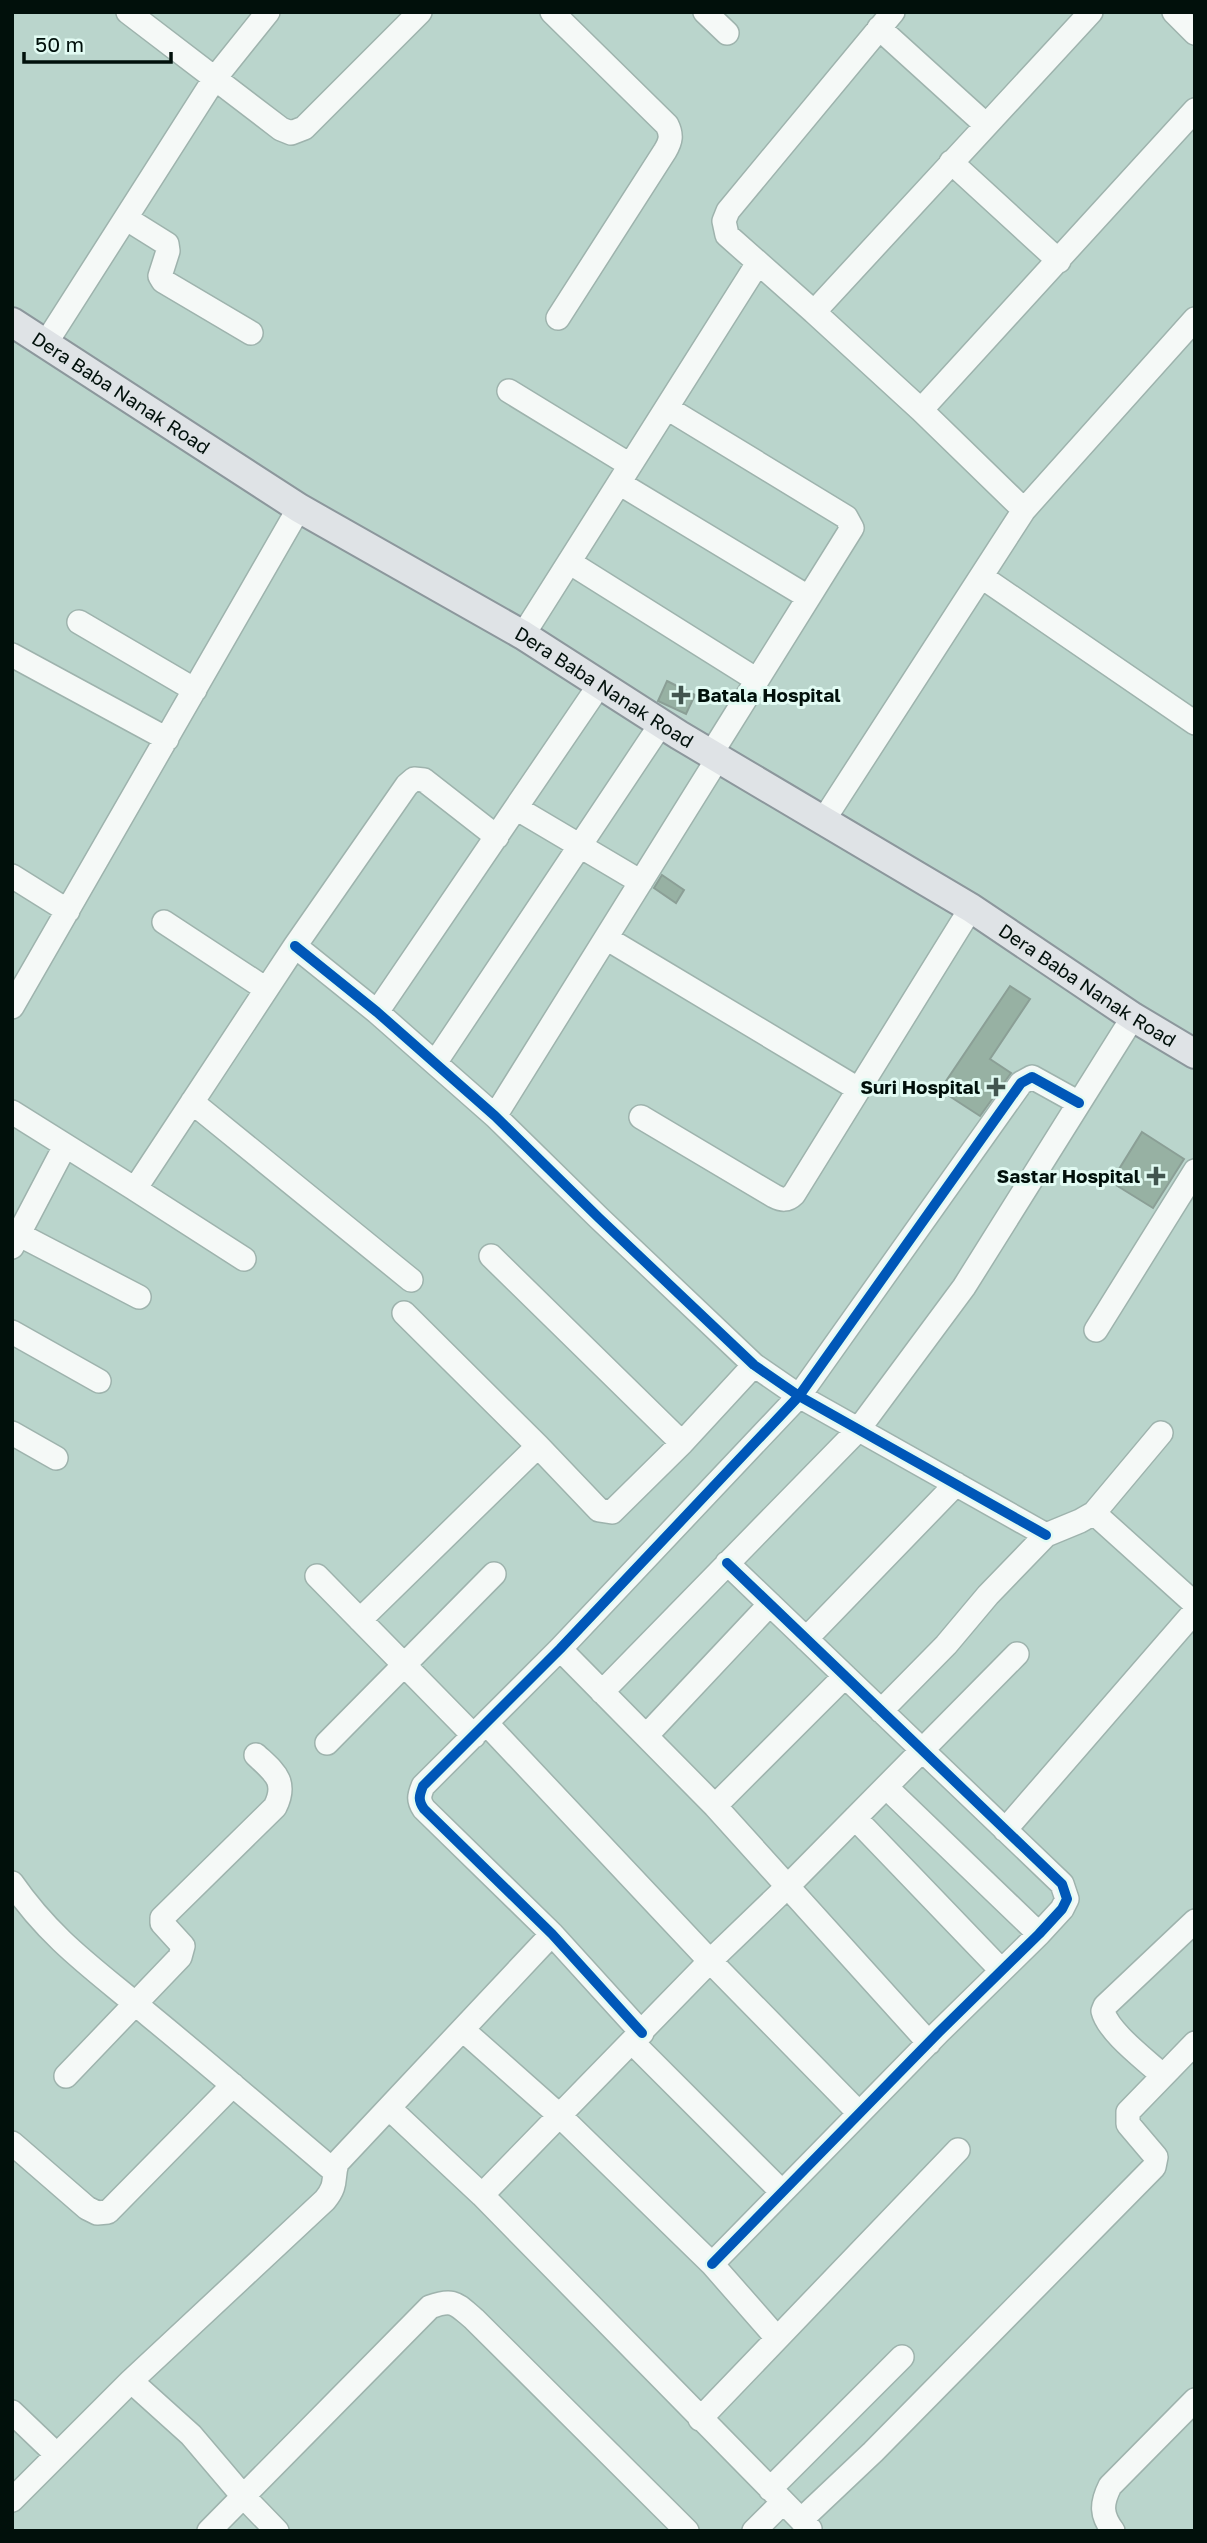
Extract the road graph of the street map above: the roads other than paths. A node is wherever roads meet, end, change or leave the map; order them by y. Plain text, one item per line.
1 (128, 12) edge
2 (268, 12) edge
3 (420, 12) edge
4 (552, 12) edge
5 (705, 12) edge
6 (1091, 12) edge
7 (1174, 12) edge
8 (886, 20) edge
9 (727, 33) dead end
10 (1195, 33) edge
11 (215, 78) junction
12 (1195, 110) edge
13 (986, 125) junction
14 (951, 162) junction
15 (127, 219) junction
16 (1059, 261) junction
17 (758, 263) junction
18 (814, 312) junction
19 (558, 318) dead end
20 (1195, 319) edge
21 (12, 322) edge
22 (251, 333) dead end
23 (46, 343) junction
24 (509, 391) dead end
25 (667, 408) junction
26 (921, 410) junction
27 (625, 474) junction
28 (299, 508) junction
29 (1024, 510) junction
30 (569, 562) junction
31 (982, 577) junction
32 (807, 597) junction
33 (79, 622) dead end
34 (523, 635) junction
35 (12, 655) edge
36 (757, 680) junction
37 (600, 684) junction
38 (195, 690) junction
39 (661, 723) junction
40 (1195, 723) edge
41 (167, 738) junction
42 (714, 756) junction
43 (516, 808) junction
44 (823, 821) junction
45 (497, 837) junction
46 (580, 846) junction
47 (12, 876) edge
48 (640, 882) junction
49 (971, 908) junction
50 (68, 911) junction
51 (164, 922) dead end
52 (606, 938) junction
53 (295, 946) junction
54 (267, 989) junction
55 (12, 1007) edge
56 (377, 1012) junction
57 (1133, 1017) junction
58 (1195, 1054) edge
59 (435, 1063) junction
60 (858, 1089) junction
61 (192, 1102) junction
62 (1079, 1103) junction
63 (12, 1112) edge
64 (495, 1116) junction
65 (642, 1117) dead end
66 (65, 1146) junction
67 (1195, 1171) edge
68 (135, 1189) junction
69 (15, 1240) edge
70 (491, 1256) dead end
71 (244, 1259) dead end
72 (411, 1280) dead end
73 (139, 1297) dead end
74 (404, 1313) dead end
75 (1096, 1330) dead end
76 (12, 1332) edge
77 (754, 1365) junction
78 (99, 1381) dead end
79 (799, 1396) junction
80 (858, 1430) junction
81 (12, 1433) edge
82 (1161, 1433) dead end
83 (682, 1443) junction
84 (538, 1446) junction
85 (56, 1458) dead end
86 (956, 1484) junction
87 (1094, 1513) junction
88 (1046, 1535) junction
89 (727, 1563) junction
90 (494, 1574) dead end
91 (317, 1576) dead end
92 (770, 1604) junction
93 (1195, 1604) edge
94 (1195, 1611) edge
95 (360, 1620) junction
96 (806, 1639) junction
97 (560, 1649) junction
98 (1017, 1654) dead end
99 (403, 1664) junction
100 (845, 1676) junction
101 (602, 1692) junction
102 (881, 1711) junction
103 (480, 1730) junction
104 (646, 1735) junction
105 (327, 1743) dead end
106 (923, 1750) junction
107 (256, 1755) dead end
108 (886, 1787) junction
109 (715, 1806) junction
110 (855, 1818) junction
111 (1005, 1830) junction
112 (12, 1883) edge
113 (787, 1887) junction
114 (1195, 1921) edge
115 (552, 1934) junction
116 (1039, 1934) junction
117 (710, 1961) junction
118 (1001, 1970) junction
119 (136, 2004) junction
120 (463, 2030) junction
121 (637, 2038) junction
122 (929, 2043) junction
123 (1195, 2043) edge
124 (1162, 2075) junction
125 (66, 2076) dead end
126 (233, 2085) junction
127 (389, 2108) junction
128 (859, 2113) junction
129 (560, 2116) junction
130 (12, 2143) edge
131 (958, 2150) dead end
132 (334, 2171) junction
133 (782, 2192) junction
134 (482, 2195) junction
135 (712, 2264) junction
136 (777, 2338) junction
137 (902, 2357) dead end
138 (131, 2381) junction
139 (1195, 2400) edge
140 (12, 2412) edge
141 (700, 2419) junction
142 (57, 2455) junction
143 (242, 2495) junction
144 (777, 2496) junction
145 (12, 2500) edge
146 (806, 2525) edge
147 (209, 2531) edge
148 (277, 2531) edge
149 (687, 2531) edge
150 (754, 2531) edge
151 (1113, 2531) edge

1 - 11 street
2 - 11 street
3 - 11 street
4 - 19 street
5 - 9 street
6 - 13 street
7 - 10 street
8 - 13 street
8 - 17 street
11 - 15 street
12 - 16 street
13 - 14 street
14 - 16 street
14 - 18 street
15 - 22 street
15 - 23 street
16 - 26 street
17 - 18 street
17 - 25 street
18 - 26 street
20 - 29 street
21 - 23 main road, Dera Baba Nanak Road
23 - 28 main road, Dera Baba Nanak Road
24 - 27 street
25 - 27 street
25 - 32 street
26 - 29 street
27 - 30 street
27 - 32 street
28 - 34 main road, Dera Baba Nanak Road
28 - 38 street
29 - 31 street
30 - 34 street
30 - 36 street
31 - 40 street
31 - 44 street
32 - 36 street
33 - 38 street
34 - 37 main road, Dera Baba Nanak Road
35 - 41 street
36 - 42 street
37 - 39 main road, Dera Baba Nanak Road
37 - 43 street
38 - 41 street
39 - 42 main road, Dera Baba Nanak Road
39 - 46 street
41 - 50 street
42 - 44 main road, Dera Baba Nanak Road
42 - 48 street
43 - 45 street
43 - 46 street
44 - 49 main road, Dera Baba Nanak Road
45 - 53 street
45 - 56 street
46 - 48 street
46 - 59 street
47 - 50 street
48 - 52 street
49 - 57 main road, Dera Baba Nanak Road
49 - 60 street
50 - 55 street
51 - 54 street
52 - 60 street
52 - 64 street
53 - 54 street
53 - 56 street
54 - 61 street
56 - 59 street
57 - 58 main road, Dera Baba Nanak Road
57 - 62 street
59 - 64 street
60 - 65 street
61 - 68 street
61 - 72 street
62 - 79 street
62 - 80 street
63 - 66 street
64 - 77 street
66 - 68 street
66 - 69 street
67 - 75 street
68 - 71 street
69 - 73 street
70 - 83 street
74 - 84 street
76 - 78 street
77 - 79 street
77 - 83 street
79 - 80 street
79 - 97 street
80 - 86 street
80 - 89 street
81 - 85 street
82 - 87 street
83 - 84 street
84 - 95 street
86 - 88 street
86 - 96 street
87 - 88 street
87 - 93 street
88 - 102 street
89 - 92 street
89 - 101 street
90 - 99 street
91 - 95 street
92 - 96 street
92 - 104 street
94 - 111 street
95 - 99 street
96 - 100 street
97 - 101 street
97 - 103 street
98 - 106 street
99 - 103 street
99 - 105 street
100 - 102 street
100 - 109 street
101 - 104 street
102 - 106 street
103 - 115 street
103 - 117 street
104 - 109 street
106 - 108 street
106 - 111 street
107 - 119 street
108 - 110 street
108 - 116 street
109 - 113 street
110 - 113 street
110 - 118 street
111 - 116 street
112 - 119 street
113 - 117 street
113 - 122 street
114 - 124 street
115 - 120 street
115 - 121 street
116 - 118 street
117 - 121 street
117 - 128 street
118 - 122 street
119 - 125 street
119 - 126 street
120 - 127 street
120 - 129 street
121 - 129 street
121 - 133 street
122 - 128 street
123 - 124 street
124 - 146 street
126 - 130 street
126 - 132 street
127 - 132 street
127 - 134 street
128 - 133 street
129 - 134 street
129 - 135 street
131 - 136 street
132 - 138 street
133 - 135 street
134 - 141 street
135 - 136 street
136 - 141 street
137 - 144 street
138 - 142 street
138 - 143 street
139 - 151 street
140 - 142 street
141 - 144 street
142 - 145 street
143 - 147 street
143 - 148 street
143 - 149 street
144 - 146 street
144 - 150 street

